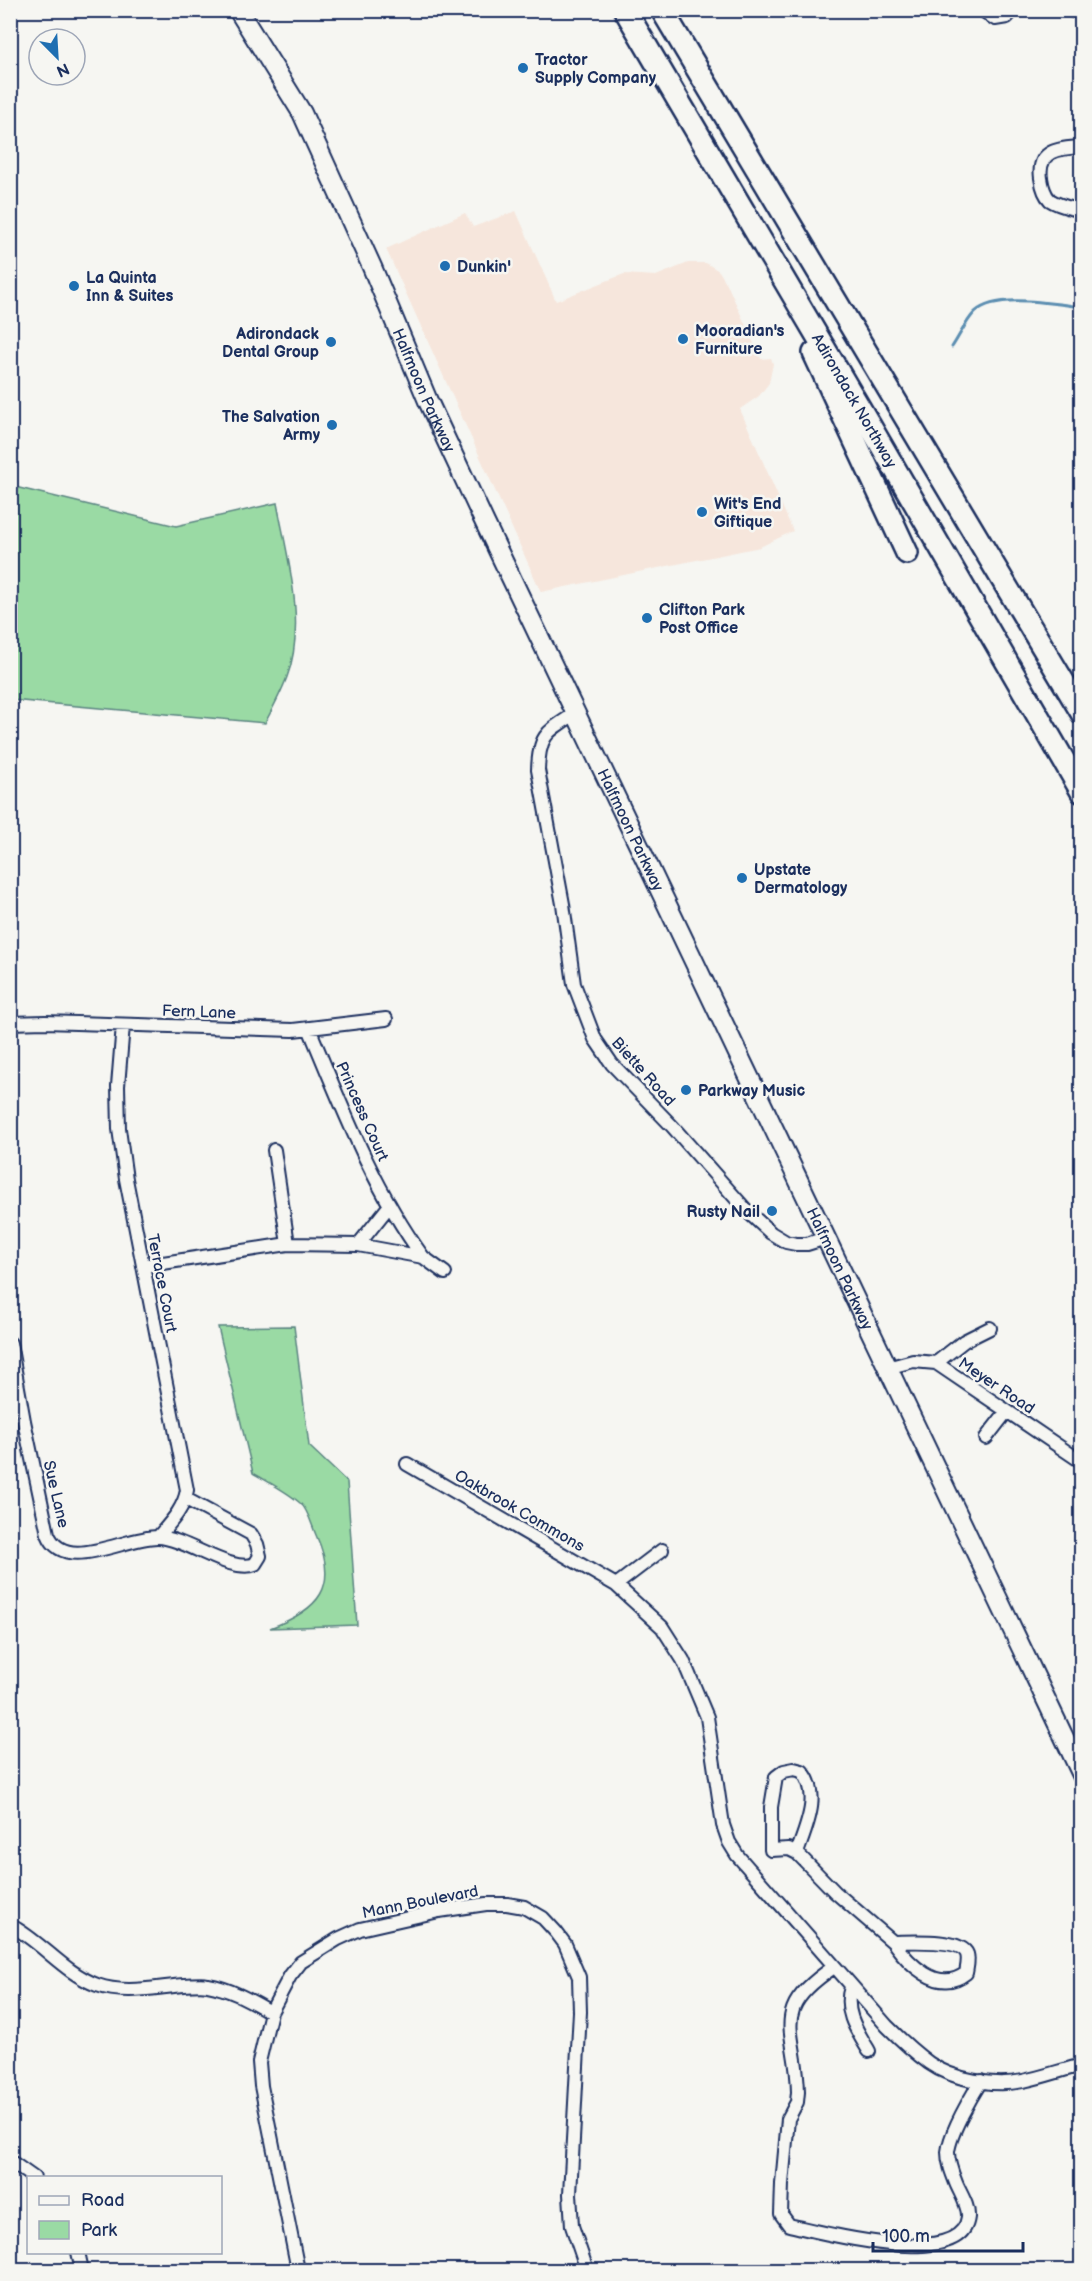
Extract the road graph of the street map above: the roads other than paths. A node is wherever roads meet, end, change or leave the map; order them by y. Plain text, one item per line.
1 (238, 10) edge
2 (625, 10) edge
3 (663, 10) edge
4 (982, 10) edge
5 (1013, 10) edge
6 (1069, 10) edge
7 (1082, 13) edge
8 (1082, 147) edge
9 (1082, 211) edge
10 (758, 233) junction
11 (907, 553) dead end
12 (576, 713) junction
13 (1082, 713) edge
14 (1082, 792) edge
15 (386, 1019) dead end
16 (10, 1023) edge
17 (123, 1025) junction
18 (309, 1028) junction
19 (274, 1150) dead end
20 (390, 1205) junction
21 (826, 1238) junction
22 (288, 1244) junction
23 (358, 1245) junction
24 (423, 1257) junction
25 (143, 1266) junction
26 (445, 1273) dead end
27 (990, 1328) dead end
28 (10, 1342) edge
29 (936, 1363) junction
30 (887, 1368) junction
31 (1006, 1411) junction
32 (986, 1438) dead end
33 (1081, 1461) edge
34 (407, 1464) dead end
35 (186, 1499) junction
36 (158, 1537) junction
37 (662, 1550) dead end
38 (616, 1585) junction
39 (1082, 1775) edge
40 (797, 1853) junction
41 (10, 1925) edge
42 (893, 1941) junction
43 (834, 1967) junction
44 (851, 1987) junction
45 (271, 2012) junction
46 (869, 2051) dead end
47 (1082, 2065) edge
48 (981, 2081) junction
49 (10, 2161) edge
50 (31, 2176) edge
51 (78, 2254) edge
52 (82, 2271) edge
53 (298, 2271) edge
54 (587, 2271) edge

1 - 12 main road, Halfmoon Parkway
2 - 10 highway, Adirondack Northway
3 - 13 highway, Adirondack Northway
4 - 5 street
6 - 7 street
8 - 9 street
10 - 11 highway
10 - 14 highway, Adirondack Northway
12 - 21 main road, Halfmoon Parkway
12 - 21 street, Biette Road
15 - 18 street, Fern Lane
16 - 17 street, Fern Lane
17 - 18 street, Fern Lane
17 - 25 street, Terrace Court
18 - 20 street, Princess Court
19 - 22 street
20 - 23 street
20 - 24 street, Princess Court
21 - 30 main road, Halfmoon Parkway
22 - 23 street, Princess Court
22 - 25 street, Princess Court
23 - 24 street, Princess Court
24 - 26 street, Princess Court
25 - 35 street, Terrace Court
27 - 29 street
28 - 36 street, Sue Lane
29 - 30 street, Meyer Road
29 - 31 street, Meyer Road
30 - 39 main road, Halfmoon Parkway
31 - 32 street
31 - 33 street, Meyer Road
34 - 38 street, Oakbrook Commons
35 - 36 street
35 - 36 street
37 - 38 street
38 - 43 street, Oakbrook Commons
40 - 40 street
40 - 42 street
41 - 45 street
42 - 42 street
43 - 44 street, Oakbrook Commons
43 - 48 street
44 - 46 street
44 - 48 street, Oakbrook Commons
45 - 53 street, Mann Boulevard
45 - 54 street, Mann Boulevard
47 - 48 street, Oakbrook Commons
49 - 50 street
51 - 52 street

